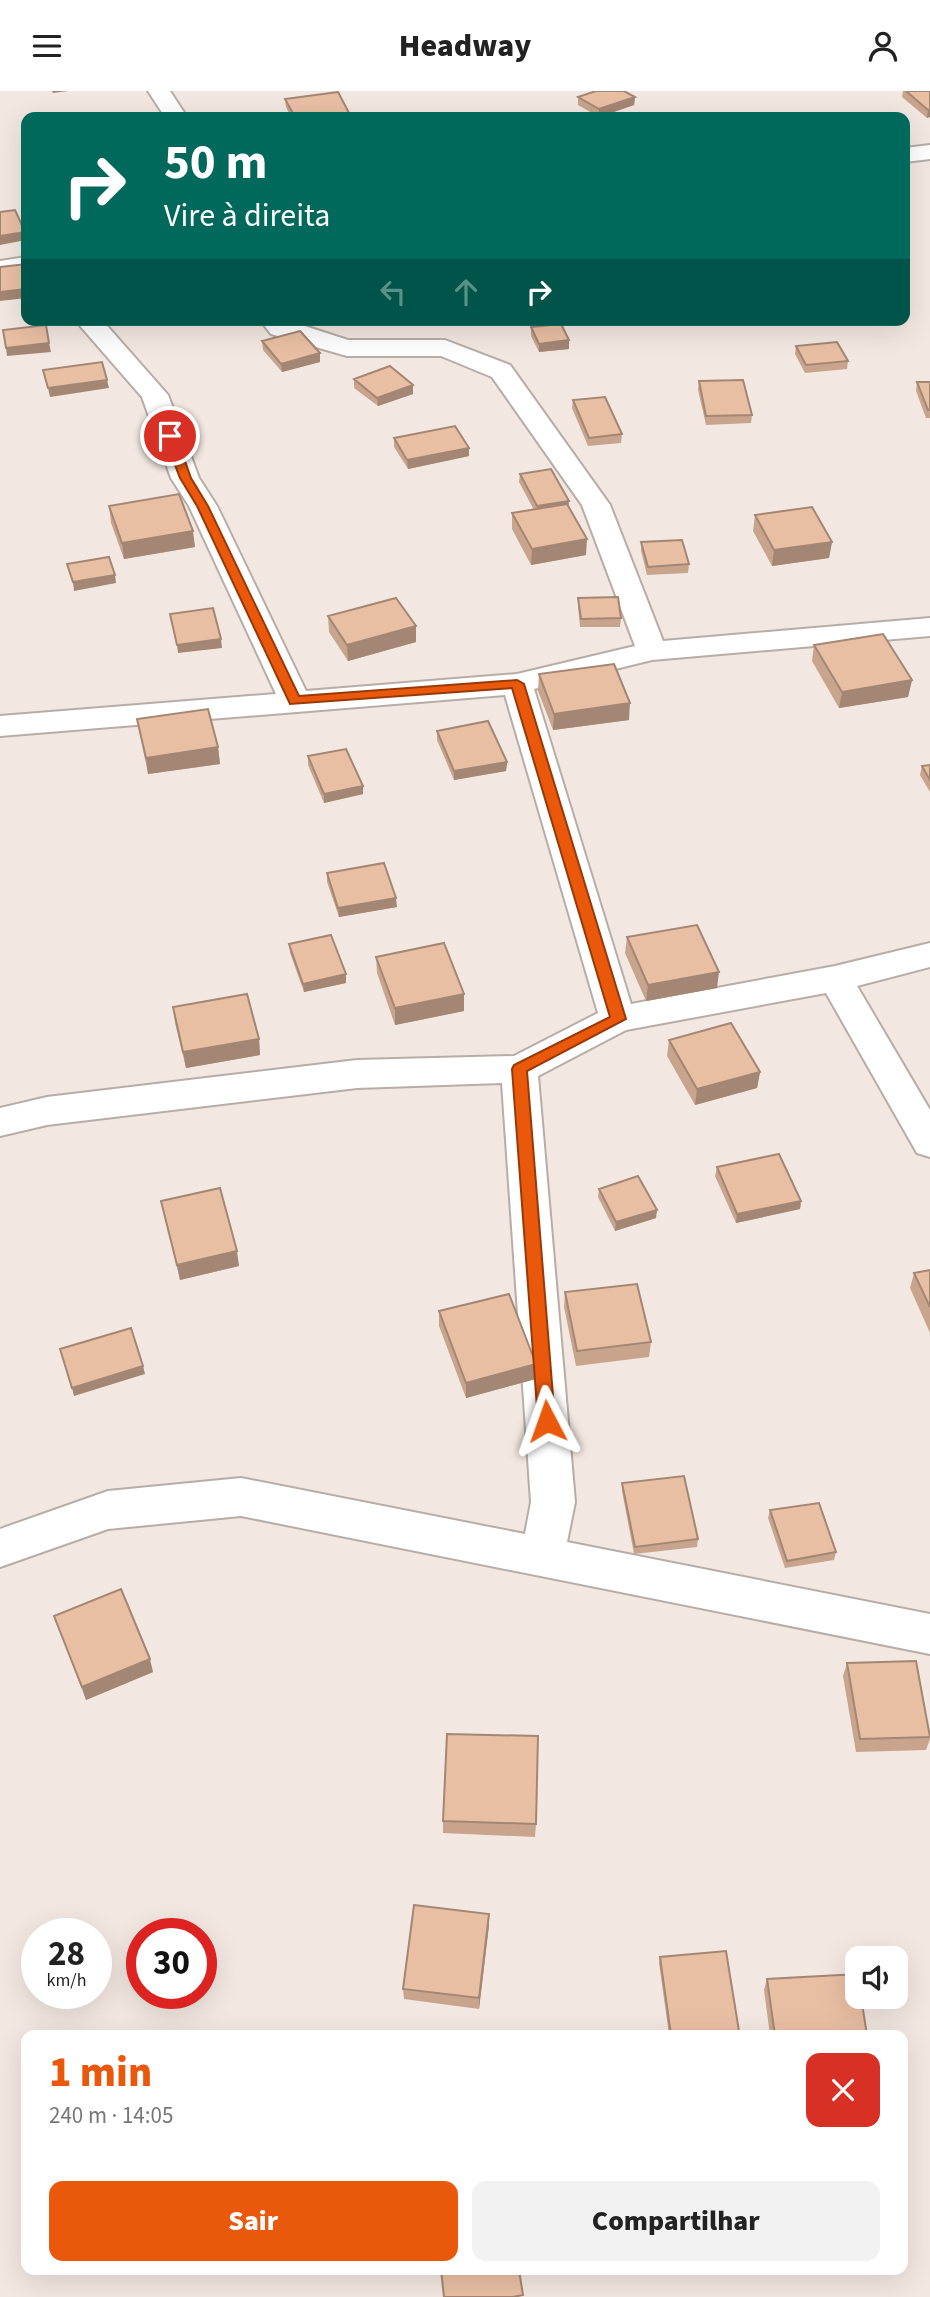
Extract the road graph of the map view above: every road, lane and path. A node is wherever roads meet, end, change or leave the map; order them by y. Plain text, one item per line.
1 (159, 91) edge
2 (173, 112) edge
3 (930, 152) edge
4 (910, 154) edge
5 (21, 265) edge
6 (0, 268) edge
7 (93, 326) edge
8 (278, 326) edge
9 (930, 627) edge
10 (652, 651) junction
11 (517, 684) junction
12 (295, 701) junction
13 (0, 726) edge
14 (930, 955) edge
15 (835, 979) junction
16 (618, 1019) junction
17 (519, 1069) junction
18 (0, 1122) edge
19 (930, 1143) edge
20 (0, 1548) edge
21 (542, 1556) junction
22 (930, 1634) edge

1 - 2 street
3 - 4 street
5 - 6 street
7 - 12 street
8 - 10 street
9 - 10 street
10 - 11 street
11 - 12 street
11 - 16 street
12 - 13 street
14 - 15 street
15 - 16 street
15 - 19 street
16 - 17 street
17 - 18 street
17 - 21 street
20 - 21 street
21 - 22 street

